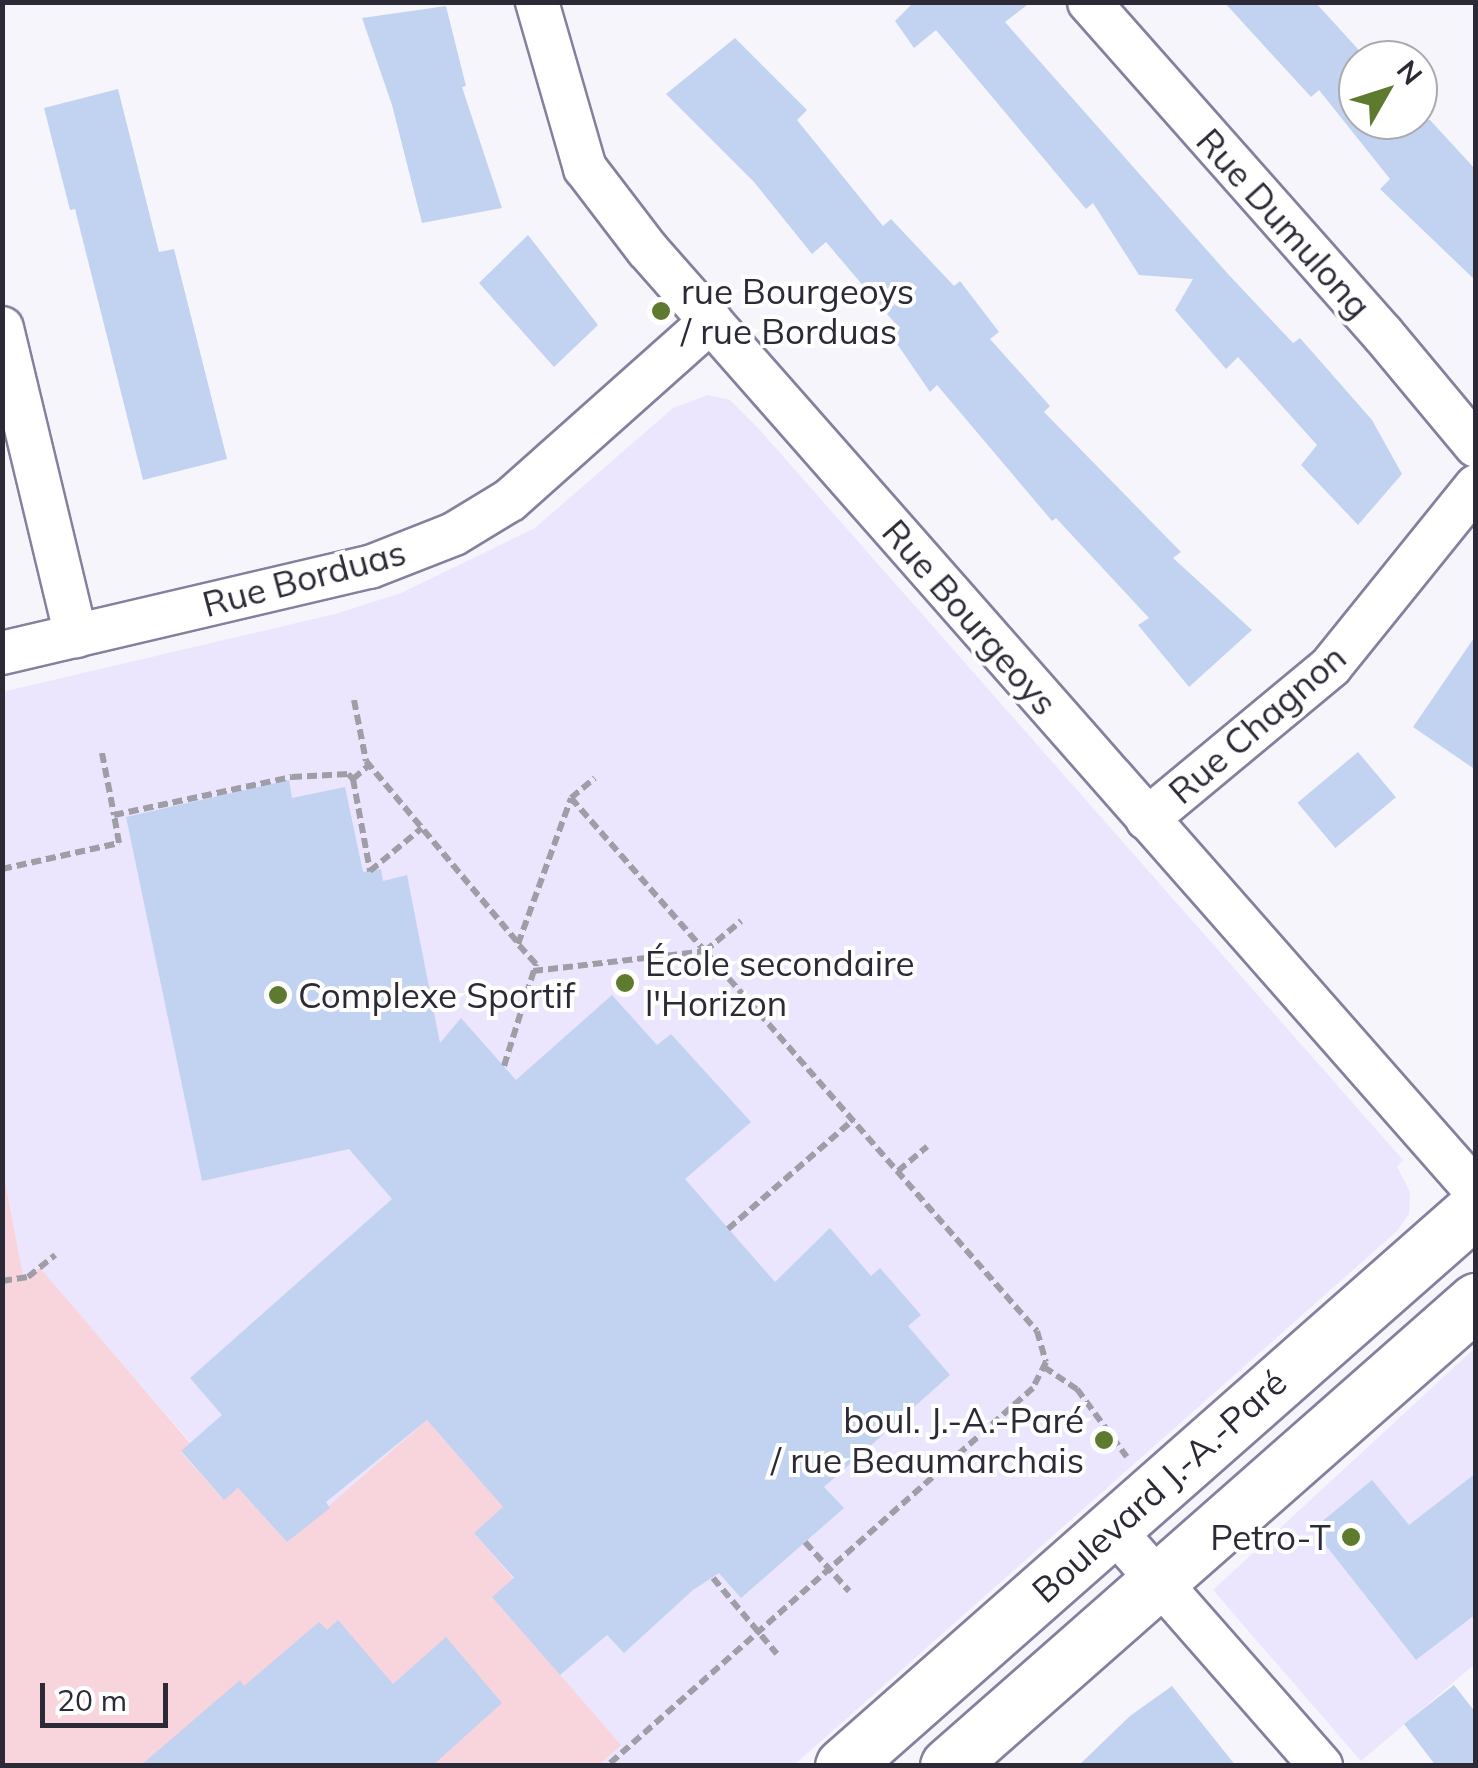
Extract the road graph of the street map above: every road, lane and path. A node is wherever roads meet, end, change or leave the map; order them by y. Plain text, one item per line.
1 (537, 2) edge
2 (1089, 2) edge
3 (711, 321) junction
4 (2, 328) edge
5 (1476, 446) edge
6 (1476, 486) edge
7 (76, 636) junction
8 (2, 653) edge
9 (354, 700) dead end
10 (102, 753) dead end
11 (369, 765) junction
12 (595, 778) dead end
13 (353, 779) junction
14 (571, 798) junction
15 (114, 816) junction
16 (1147, 819) junction
17 (422, 828) junction
18 (2, 869) edge
19 (741, 921) dead end
20 (518, 944) junction
21 (705, 951) junction
22 (533, 971) junction
23 (504, 1066) dead end
24 (853, 1120) junction
25 (927, 1147) dead end
26 (898, 1171) junction
27 (1476, 1191) edge
28 (1476, 1208) edge
29 (728, 1229) dead end
30 (55, 1255) dead end
31 (2, 1281) edge
32 (1476, 1301) edge
33 (1044, 1367) junction
34 (1137, 1470) dead end
35 (1112, 1528) junction
36 (805, 1542) dead end
37 (828, 1569) junction
38 (713, 1578) dead end
39 (1158, 1581) junction
40 (848, 1591) dead end
41 (758, 1631) junction
42 (777, 1654) dead end
43 (607, 1766) edge
44 (843, 1766) edge
45 (948, 1766) edge
46 (1321, 1766) edge

1 - 3 street, Rue Bourgeoys
2 - 5 street, Rue Dumulong
3 - 7 street, Rue Borduas
3 - 16 street, Rue Bourgeoys
4 - 7 street
6 - 16 street, Rue Chagnon
7 - 8 street, Rue Borduas
9 - 11 path
10 - 15 path
11 - 13 path
11 - 17 path
12 - 14 path
13 - 15 path
13 - 17 path
14 - 20 path
14 - 21 path
15 - 18 path
16 - 27 street, Rue Bourgeoys
17 - 20 path
19 - 21 path
20 - 22 path
21 - 22 path
21 - 24 path
22 - 23 path
24 - 26 path
24 - 29 path
25 - 26 path
26 - 33 path
28 - 35 street, Boulevard J.-A.-Paré
30 - 31 path
32 - 39 street, Boulevard J.-A.-Paré
33 - 34 path
33 - 37 path
35 - 39 street
35 - 44 street, Boulevard J.-A.-Paré
36 - 37 path
37 - 40 path
37 - 41 path
38 - 41 path
39 - 45 street, Boulevard J.-A.-Paré
39 - 46 street
41 - 42 path
41 - 43 path

